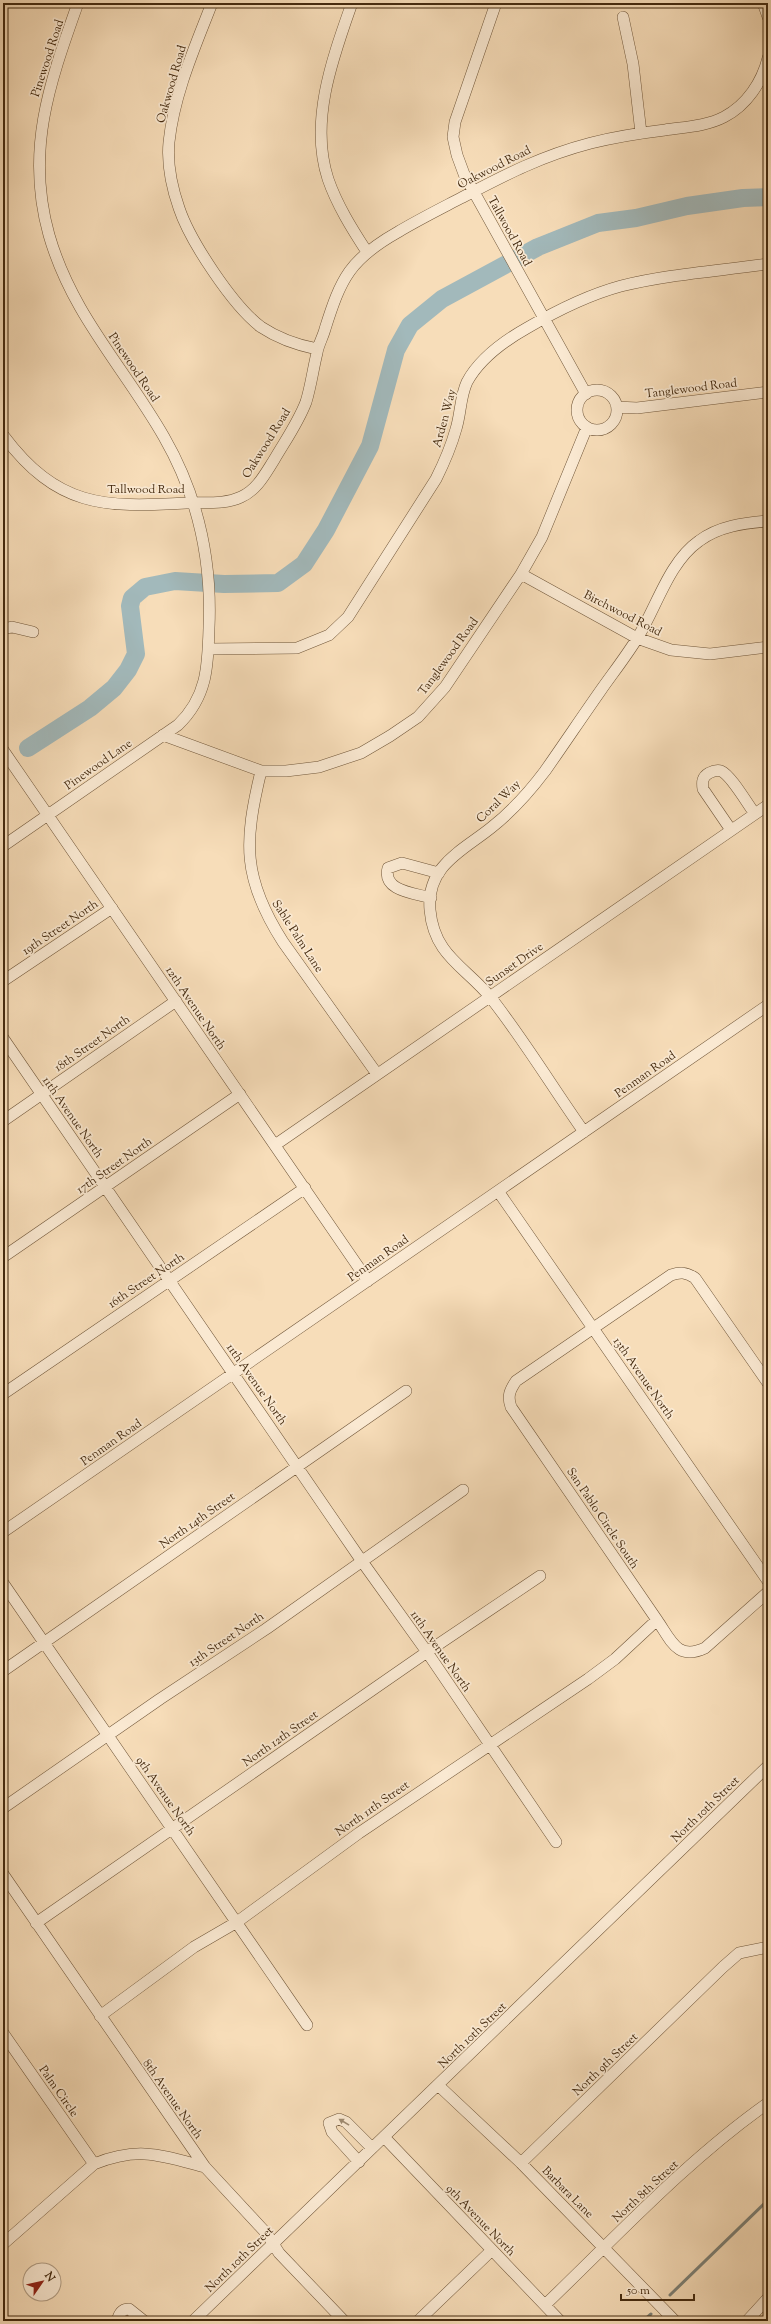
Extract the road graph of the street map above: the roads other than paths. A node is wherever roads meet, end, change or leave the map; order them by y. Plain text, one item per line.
1 (78, 3) edge
2 (212, 3) edge
3 (352, 3) edge
4 (496, 3) edge
5 (763, 3) edge
6 (623, 17) dead end
7 (768, 17) edge
8 (768, 58) edge
9 (641, 133) junction
10 (474, 191) junction
11 (367, 252) junction
12 (768, 264) edge
13 (543, 319) junction
14 (317, 350) junction
15 (768, 392) edge
16 (586, 394) junction
17 (617, 407) junction
18 (587, 427) junction
19 (3, 435) edge
20 (192, 502) junction
21 (768, 521) edge
22 (521, 574) junction
23 (3, 629) edge
24 (34, 632) dead end
25 (637, 638) junction
26 (768, 647) edge
27 (209, 649) junction
28 (163, 735) junction
29 (3, 750) edge
30 (261, 771) junction
31 (768, 805) edge
32 (48, 814) junction
33 (755, 814) junction
34 (731, 830) junction
35 (3, 846) edge
36 (439, 873) junction
37 (431, 898) junction
38 (112, 908) junction
39 (3, 982) edge
40 (490, 997) junction
41 (176, 1001) junction
42 (768, 1005) edge
43 (3, 1038) edge
44 (377, 1074) junction
45 (240, 1094) junction
46 (41, 1095) junction
47 (3, 1121) edge
48 (584, 1132) junction
49 (275, 1144) junction
50 (105, 1186) junction
51 (305, 1188) junction
52 (498, 1191) junction
53 (3, 1257) edge
54 (169, 1280) junction
55 (368, 1281) junction
56 (593, 1329) junction
57 (234, 1373) junction
58 (768, 1383) edge
59 (406, 1391) dead end
60 (3, 1394) edge
61 (298, 1466) junction
62 (463, 1490) dead end
63 (3, 1532) edge
64 (361, 1560) junction
65 (540, 1576) dead end
66 (768, 1581) edge
67 (3, 1583) edge
68 (768, 1592) edge
69 (657, 1620) junction
70 (44, 1643) junction
71 (427, 1652) junction
72 (3, 1670) edge
73 (108, 1735) junction
74 (489, 1744) junction
75 (768, 1766) edge
76 (3, 1808) edge
77 (172, 1828) junction
78 (556, 1842) dead end
79 (3, 1874) edge
80 (237, 1922) junction
81 (36, 1923) junction
82 (768, 1947) edge
83 (100, 2016) junction
84 (308, 2025) dead end
85 (3, 2033) edge
86 (438, 2086) junction
87 (768, 2103) edge
88 (384, 2137) junction
89 (372, 2148) junction
90 (359, 2162) junction
91 (521, 2163) junction
92 (94, 2164) junction
93 (205, 2167) junction
94 (3, 2244) edge
95 (273, 2244) junction
96 (605, 2248) junction
97 (492, 2250) junction
98 (768, 2298) edge
99 (545, 2305) junction
100 (119, 2321) edge
101 (144, 2321) edge
102 (194, 2321) edge
103 (344, 2321) edge
104 (418, 2321) edge
105 (560, 2321) edge
106 (675, 2321) edge
107 (747, 2321) edge

1 - 20 street, Pinewood Road
2 - 14 street, Oakwood Road
3 - 11 street
4 - 10 street, Tallwood Road
5 - 7 street
6 - 9 street
8 - 9 street, Oakwood Road
9 - 10 street, Oakwood Road
10 - 11 street, Oakwood Road
10 - 13 street, Tallwood Road
11 - 14 street, Oakwood Road
12 - 13 street, Arden Way
13 - 16 street, Tallwood Road
13 - 27 street, Arden Way
14 - 20 street, Oakwood Road
15 - 17 street, Tanglewood Road
16 - 17 street
16 - 18 street
17 - 18 street
18 - 22 street, Tanglewood Road
19 - 20 street, Tallwood Road
20 - 27 street, Pinewood Road
21 - 25 street, Coral Way
22 - 25 street, Birchwood Road
22 - 30 street, Tanglewood Road
23 - 24 street
25 - 26 street, Birchwood Road
25 - 36 street, Coral Way
27 - 28 street, Pinewood Road
28 - 30 street, Tanglewood Road
28 - 32 street, Pinewood Lane
29 - 32 street, 12th Avenue North
30 - 44 street, Sable Palm Lane
31 - 33 street, Sunset Drive
32 - 35 street, Pinewood Lane
32 - 38 street, 12th Avenue North
33 - 34 street, Sunset Drive
33 - 34 street
34 - 40 street, Sunset Drive
36 - 37 street, Coral Way
36 - 37 street
37 - 40 street, Coral Way
38 - 39 street, 19th Street North
38 - 41 street, 12th Avenue North
40 - 44 street, Sunset Drive
40 - 48 street, Coral Way
41 - 45 street, 12th Avenue North
41 - 46 street, 18th Street North
42 - 48 street, Penman Road
43 - 46 street, 11th Avenue North
44 - 49 street, Sunset Drive
45 - 49 street, 12th Avenue North
45 - 50 street, 17th Street North
46 - 47 street, 18th Street North
46 - 50 street, 11th Avenue North
48 - 52 street, Penman Road
49 - 51 street, 12th Avenue North
50 - 53 street, 17th Street North
50 - 54 street, 11th Avenue North
51 - 54 street, 16th Street North
51 - 55 street, 12th Avenue North
52 - 55 street, Penman Road
52 - 56 street, 13th Avenue North
54 - 57 street, 11th Avenue North
54 - 60 street, 16th Street North
55 - 57 street, Penman Road
56 - 58 street
56 - 66 street, 13th Avenue North
56 - 69 street, San Pablo Circle South
57 - 61 street, 11th Avenue North
57 - 63 street, Penman Road
59 - 61 street, North 14th Street
61 - 64 street, 11th Avenue North
61 - 70 street, North 14th Street
62 - 64 street, 13th Street North
64 - 71 street, 11th Avenue North
64 - 73 street, 13th Street North
65 - 71 street, North 12th Street
67 - 70 street, 9th Avenue North
68 - 69 street, San Pablo Circle South
69 - 74 street, North 11th Street
70 - 72 street, North 14th Street
70 - 73 street, 9th Avenue North
71 - 74 street, 11th Avenue North
71 - 77 street, North 12th Street
73 - 76 street, 13th Street North
73 - 77 street, 9th Avenue North
74 - 78 street, 11th Avenue North
74 - 80 street, North 11th Street
75 - 86 street, North 10th Street
77 - 80 street, 9th Avenue North
77 - 81 street, North 12th Street
79 - 81 street, 8th Avenue North
80 - 83 street, North 11th Street
80 - 84 street, 9th Avenue North
81 - 83 street, 8th Avenue North
82 - 91 street, North 9th Street
83 - 93 street, 8th Avenue North
85 - 92 street, Palm Circle
86 - 88 street, North 10th Street
86 - 91 street, Barbara Lane
87 - 96 street, North 8th Street
88 - 89 street, North 10th Street
88 - 97 street, 9th Avenue North
89 - 90 street, North 10th Street
89 -> 90 street
90 - 95 street, North 10th Street
91 - 96 street, Barbara Lane
92 - 93 street
92 - 94 street
93 - 95 street, 8th Avenue North
95 - 102 street, North 10th Street
95 - 103 street, 8th Avenue North
96 - 99 street, North 8th Street
96 - 106 street, Barbara Lane
97 - 99 street, 9th Avenue North
97 - 104 street
98 - 107 street
99 - 105 street, 9th Avenue North
100 - 101 street

